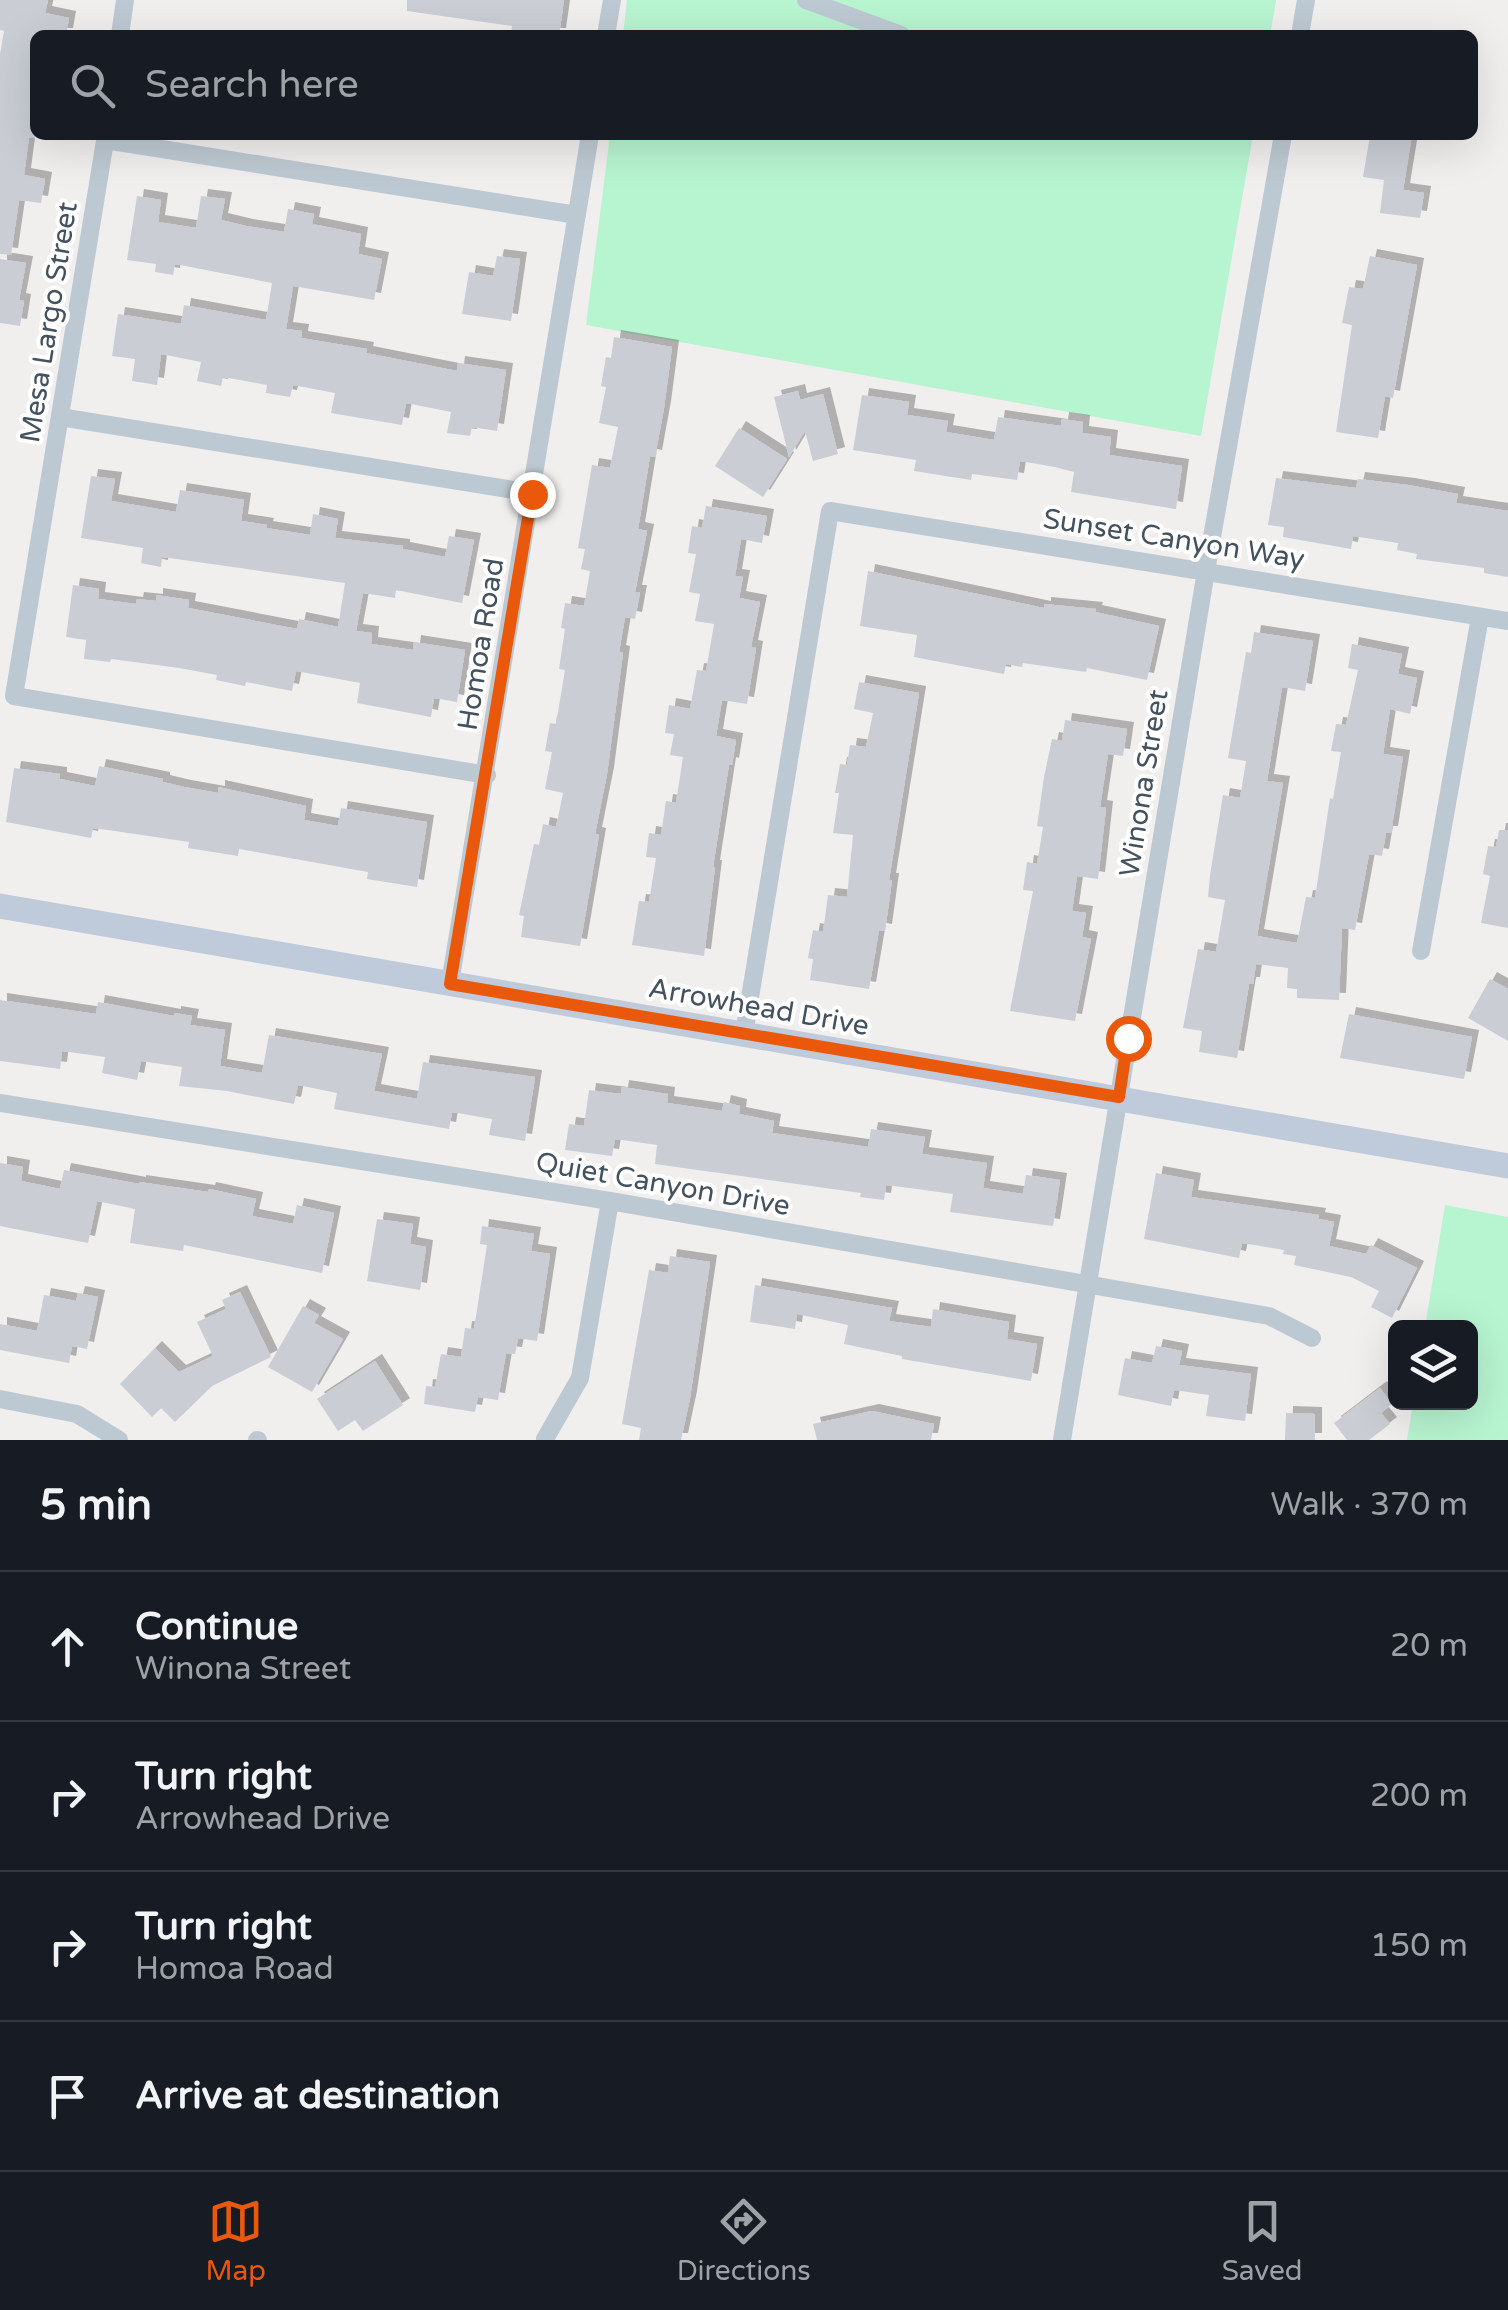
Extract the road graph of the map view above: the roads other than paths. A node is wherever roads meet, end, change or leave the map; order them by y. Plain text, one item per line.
1 (125, 0) edge
2 (612, 0) edge
3 (806, 0) edge
4 (1306, 0) edge
5 (121, 30) edge
6 (607, 30) edge
7 (887, 30) edge
8 (1301, 30) edge
9 (106, 140) edge
10 (124, 140) edge
11 (589, 140) edge
12 (1281, 140) edge
13 (577, 215) junction
14 (60, 417) junction
15 (532, 494) junction
16 (1206, 571) junction
17 (1480, 616) junction
18 (1508, 621) edge
19 (486, 775) junction
20 (0, 906) edge
21 (1422, 951) dead end
22 (450, 984) junction
23 (744, 1034) junction
24 (1119, 1097) junction
25 (0, 1103) edge
26 (1508, 1166) edge
27 (610, 1201) junction
28 (1088, 1286) junction
29 (1312, 1338) dead end
30 (0, 1399) edge
31 (118, 1440) edge
32 (545, 1440) edge
33 (1062, 1440) edge

1 - 5 street
2 - 6 street
3 - 7 street
4 - 8 street
9 - 14 street, Mesa Largo Street
10 - 13 street
11 - 13 street, Homoa Road
12 - 16 street, Winona Street
13 - 15 street, Homoa Road
14 - 15 street
14 - 19 street, Mesa Largo Street
15 - 19 street, Homoa Road
16 - 17 street, Sunset Canyon Way
16 - 23 street, Sunset Canyon Way
16 - 24 street, Winona Street
17 - 18 street, Sunset Canyon Way
17 - 21 street
19 - 22 street, Homoa Road
20 - 22 main road, Arrowhead Drive
22 - 23 main road, Arrowhead Drive
23 - 24 main road, Arrowhead Drive
24 - 26 main road, Arrowhead Drive
24 - 28 street, Winona Street
25 - 27 street, Quiet Canyon Drive
27 - 28 street, Quiet Canyon Drive
27 - 32 street
28 - 29 street, Quiet Canyon Drive
28 - 33 street, Winona Street
30 - 31 street

